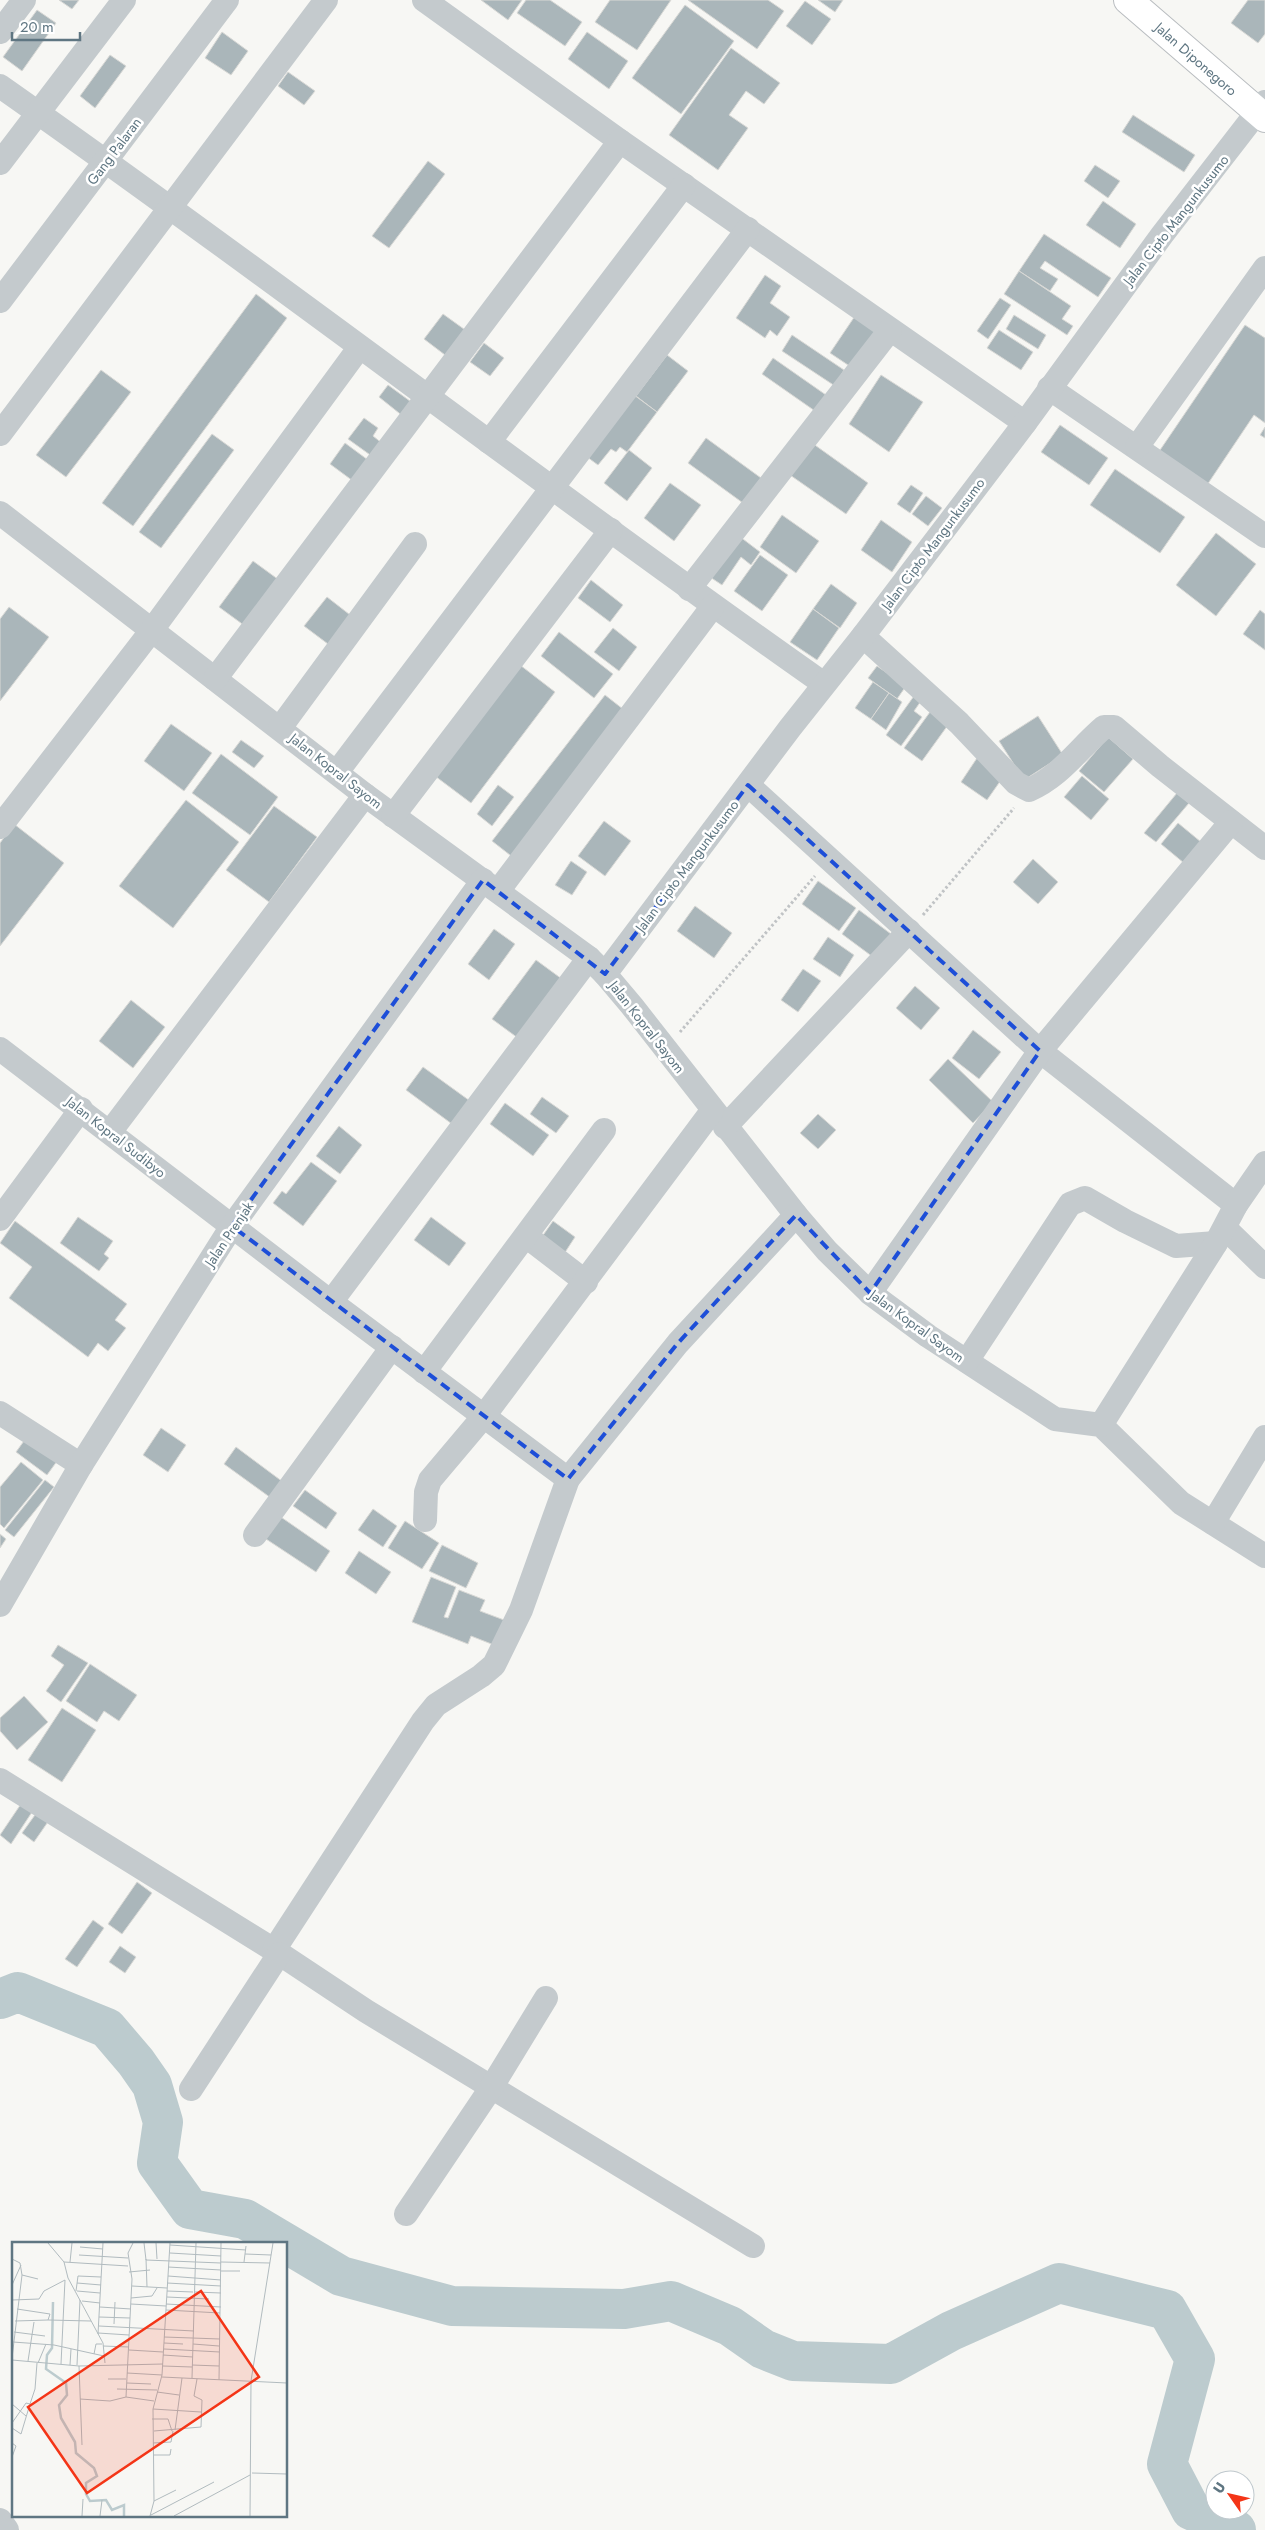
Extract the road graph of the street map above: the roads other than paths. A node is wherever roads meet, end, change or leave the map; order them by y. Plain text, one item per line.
1 (24, 0) edge
2 (124, 0) edge
3 (227, 0) edge
4 (326, 0) edge
5 (424, 0) edge
6 (1128, 0) edge
7 (0, 32) edge
8 (0, 86) edge
9 (1262, 110) edge
10 (38, 113) junction
11 (620, 141) junction
12 (106, 162) junction
13 (0, 164) edge
14 (684, 185) junction
15 (171, 207) junction
16 (748, 228) junction
17 (1265, 268) edge
18 (1257, 296) edge
19 (0, 301) edge
20 (890, 330) junction
21 (359, 348) junction
22 (1050, 388) junction
23 (427, 397) junction
24 (1025, 423) junction
25 (0, 434) edge
26 (489, 442) junction
27 (1137, 447) junction
28 (552, 488) junction
29 (0, 514) edge
30 (611, 530) junction
31 (1265, 536) edge
32 (414, 544) dead end
33 (689, 589) junction
34 (713, 606) junction
35 (152, 630) junction
36 (863, 636) junction
37 (215, 679) junction
38 (824, 684) junction
39 (280, 728) junction
40 (337, 772) junction
41 (748, 785) junction
42 (365, 795) junction
43 (394, 816) junction
44 (1231, 822) junction
45 (0, 827) edge
46 (1265, 848) edge
47 (490, 886) junction
48 (909, 931) junction
49 (597, 966) junction
50 (0, 1049) edge
51 (1040, 1051) junction
52 (81, 1110) junction
53 (719, 1119) junction
54 (604, 1130) dead end
55 (110, 1132) junction
56 (1265, 1163) edge
57 (1236, 1205) junction
58 (796, 1215) junction
59 (0, 1219) edge
60 (232, 1226) junction
61 (526, 1236) junction
62 (1221, 1236) junction
63 (1265, 1267) edge
64 (586, 1282) junction
65 (870, 1293) junction
66 (331, 1302) junction
67 (392, 1347) junction
68 (967, 1362) junction
69 (424, 1372) junction
70 (1, 1415) edge
71 (484, 1416) junction
72 (1100, 1425) junction
73 (1265, 1437) edge
74 (81, 1465) junction
75 (568, 1479) junction
76 (425, 1520) dead end
77 (1213, 1523) junction
78 (254, 1535) dead end
79 (1265, 1556) edge
80 (0, 1605) edge
81 (0, 1780) edge
82 (277, 1952) junction
83 (546, 1998) dead end
84 (491, 2088) junction
85 (191, 2090) dead end
86 (406, 2214) dead end
87 (753, 2246) dead end
88 (0, 2520) edge
89 (7, 2530) edge

1 - 7 street
2 - 10 street
3 - 12 street, Gang Palaran
4 - 15 street
5 - 11 street
6 - 9 highway, Jalan Diponegoro
8 - 10 street
9 - 22 street, Jalan Cipto Mangunkusumo
10 - 12 street
10 - 13 street
11 - 14 street
11 - 23 street
12 - 15 street
12 - 19 street, Gang Palaran
14 - 16 street
14 - 26 street
15 - 21 street
15 - 25 street
16 - 20 street
16 - 28 street
17 - 18 street
18 - 27 street
20 - 24 street
20 - 33 street
21 - 23 street
21 - 35 street
22 - 24 street, Jalan Cipto Mangunkusumo
22 - 27 street
23 - 26 street
23 - 37 street
24 - 36 street, Jalan Cipto Mangunkusumo
26 - 28 street
27 - 31 street
28 - 30 street
28 - 40 street
29 - 35 street, Jalan Kopral Sayom
30 - 33 street
30 - 43 street
32 - 39 street
33 - 34 street
34 - 38 street
34 - 47 street, Jalan Prenjak
35 - 37 street, Jalan Kopral Sayom
35 - 45 street
36 - 38 street, Jalan Cipto Mangunkusumo
36 - 44 street
37 - 39 street, Jalan Kopral Sayom
38 - 41 street, Jalan Cipto Mangunkusumo
39 - 40 street, Jalan Kopral Sayom
40 - 42 street, Jalan Kopral Sayom
41 - 48 street
41 - 49 street, Jalan Cipto Mangunkusumo
42 - 43 street, Jalan Kopral Sayom
42 - 55 street
43 - 47 street, Jalan Kopral Sayom
44 - 46 street
44 - 51 street
47 - 49 street, Jalan Kopral Sayom
47 - 60 street, Jalan Prenjak
48 - 51 street
48 - 53 street
49 - 53 street, Jalan Kopral Sayom
49 - 66 street, Jalan Cipto Mangunkusumo
50 - 52 street, Jalan Kopral Sudibyo
51 - 57 street
51 - 65 street
52 - 55 street, Jalan Kopral Sudibyo
52 - 59 street
53 - 58 street, Jalan Kopral Sayom
53 - 64 street
54 - 61 street
55 - 60 street, Jalan Kopral Sudibyo
56 - 57 street
57 - 62 street
58 - 65 street, Jalan Kopral Sayom
58 - 75 street
60 - 66 street, Jalan Kopral Sudibyo
60 - 74 street, Jalan Prenjak
61 - 64 street
61 - 69 street
62 - 63 street
62 - 68 street
62 - 72 street
64 - 71 street
65 - 68 street, Jalan Kopral Sayom
66 - 67 street, Jalan Kopral Sudibyo
67 - 69 street, Jalan Kopral Sudibyo
67 - 78 street
68 - 72 street, Jalan Kopral Sayom
69 - 71 street, Jalan Kopral Sudibyo
70 - 74 street
71 - 75 street, Jalan Kopral Sudibyo
71 - 76 street
72 - 77 street
73 - 77 street
74 - 80 street, Jalan Prenjak
75 - 82 street
77 - 79 street
81 - 82 street
82 - 84 street
82 - 85 street
83 - 84 street
84 - 86 street
84 - 87 street
88 - 89 street

